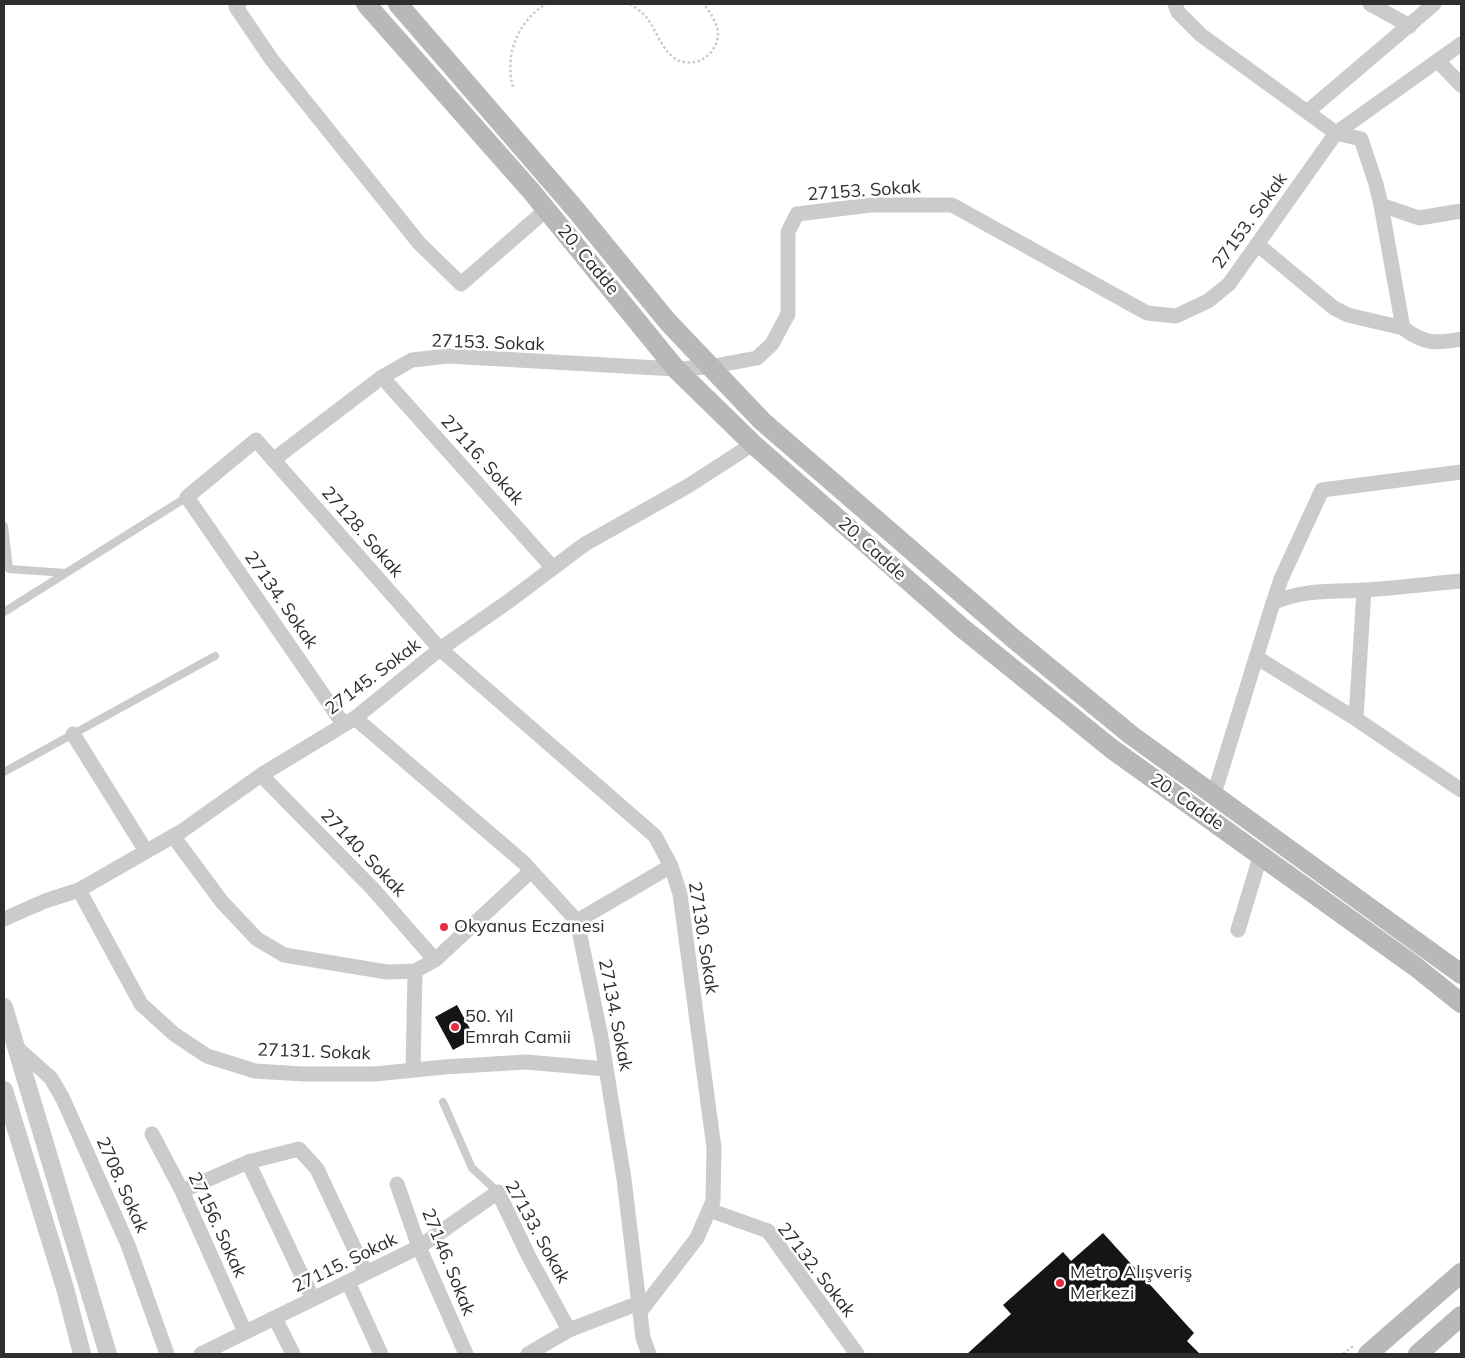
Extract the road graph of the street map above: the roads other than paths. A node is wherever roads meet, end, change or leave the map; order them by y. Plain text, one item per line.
1 (239, 4) edge
2 (366, 4) edge
3 (398, 4) edge
4 (1175, 4) edge
5 (1370, 4) edge
6 (1434, 4) edge
7 (1410, 26) junction
8 (1461, 44) edge
9 (1438, 61) junction
10 (1461, 85) edge
11 (1307, 112) junction
12 (1336, 133) junction
13 (1381, 205) junction
14 (546, 210) junction
15 (1461, 211) edge
16 (1258, 244) junction
17 (1403, 328) junction
18 (1461, 339) edge
19 (710, 367) junction
20 (676, 369) junction
21 (382, 377) junction
22 (753, 444) junction
23 (273, 460) junction
24 (1461, 472) edge
25 (187, 497) junction
26 (4, 526) edge
27 (554, 568) junction
28 (66, 573) junction
29 (1461, 581) edge
30 (1364, 590) junction
31 (1273, 603) junction
32 (4, 612) edge
33 (440, 649) junction
34 (215, 656) dead end
35 (1256, 657) junction
36 (1356, 719) junction
37 (349, 722) junction
38 (73, 734) junction
39 (4, 772) edge
40 (261, 775) junction
41 (1461, 790) edge
42 (1214, 794) junction
43 (173, 836) junction
44 (146, 851) junction
45 (1261, 854) junction
46 (671, 866) junction
47 (532, 871) junction
48 (79, 890) junction
49 (4, 919) edge
50 (577, 921) junction
51 (1238, 930) dead end
52 (435, 960) junction
53 (415, 971) junction
54 (1461, 974) edge
55 (1461, 1003) edge
56 (4, 1007) edge
57 (16, 1047) junction
58 (606, 1069) junction
59 (413, 1070) junction
60 (4, 1090) edge
61 (443, 1102) dead end
62 (152, 1134) dead end
63 (248, 1162) junction
64 (397, 1184) dead end
65 (182, 1191) junction
66 (498, 1192) junction
67 (708, 1210) junction
68 (419, 1248) junction
69 (366, 1273) junction
70 (1461, 1273) edge
71 (348, 1282) junction
72 (313, 1299) junction
73 (639, 1307) junction
74 (1461, 1316) edge
75 (275, 1318) junction
76 (569, 1330) junction
77 (245, 1332) junction
78 (82, 1354) edge
79 (108, 1354) edge
80 (168, 1354) edge
81 (201, 1354) edge
82 (293, 1354) edge
83 (381, 1354) edge
84 (466, 1354) edge
85 (528, 1354) edge
86 (649, 1354) edge
87 (857, 1354) edge
88 (1368, 1354) edge
89 (1418, 1354) edge

1 - 14 street
2 - 14 main road, 20. Cadde
3 - 19 main road
4 - 11 street
5 - 7 street
6 - 7 street
7 - 11 street
8 - 9 street, 27153. Sokak
9 - 10 street
9 - 12 street, 27153. Sokak
11 - 12 street
12 - 13 street
12 - 16 street, 27153. Sokak
13 - 15 street
13 - 17 street
14 - 20 main road, 20. Cadde
16 - 17 street
16 - 19 street, 27153. Sokak
17 - 18 street
19 - 20 street, 27153. Sokak
19 - 42 main road
20 - 21 street, 27153. Sokak
20 - 22 main road, 20. Cadde
21 - 23 street, 27153. Sokak
21 - 27 street, 27116. Sokak
22 - 27 street, 27145. Sokak
22 - 45 main road, 20. Cadde
23 - 25 street, 27128. Sokak
23 - 33 street, 27128. Sokak
24 - 31 street
25 - 28 lane
25 - 37 street, 27134. Sokak
26 - 28 lane
27 - 33 street, 27145. Sokak
28 - 32 lane
29 - 30 street
30 - 31 street
30 - 36 street
31 - 35 street
33 - 37 street, 27145. Sokak
33 - 46 street, 27130. Sokak
34 - 38 lane
35 - 36 street
35 - 42 street
36 - 41 street
37 - 40 street, 27145. Sokak
37 - 47 street, 27134. Sokak
38 - 39 lane
38 - 44 street
40 - 43 street, 27145. Sokak
40 - 52 street, 27140. Sokak
42 - 54 main road
43 - 44 street, 27145. Sokak
43 - 53 street
44 - 48 street, 27145. Sokak
45 - 51 street
45 - 55 main road, 20. Cadde
46 - 50 street
46 - 67 street, 27130. Sokak
47 - 50 street, 27134. Sokak
47 - 52 street
48 - 49 street, 27145. Sokak
48 - 59 street, 27131. Sokak
50 - 58 street, 27134. Sokak
52 - 53 street
53 - 59 street
56 - 57 street
57 - 79 street
57 - 80 street, 2708. Sokak
58 - 59 street, 27131. Sokak
58 - 73 street, 27134. Sokak
60 - 78 street
61 - 66 lane, 27133. Sokak
62 - 65 street, 27156. Sokak
63 - 65 street
63 - 69 street
63 - 72 street
64 - 68 street, 27146. Sokak
65 - 77 street, 27156. Sokak
66 - 68 street, 27115. Sokak
66 - 76 street, 27133. Sokak
67 - 73 street, 27130. Sokak
67 - 87 street, 27132. Sokak
68 - 69 street, 27115. Sokak
68 - 84 street, 27146. Sokak
69 - 71 street, 27115. Sokak
70 - 88 main road
71 - 72 street, 27115. Sokak
71 - 83 street
72 - 75 street, 27115. Sokak
73 - 76 street
73 - 86 street, 27134. Sokak
74 - 89 main road
75 - 77 street, 27115. Sokak
75 - 82 street
76 - 85 street
77 - 81 street, 27115. Sokak

